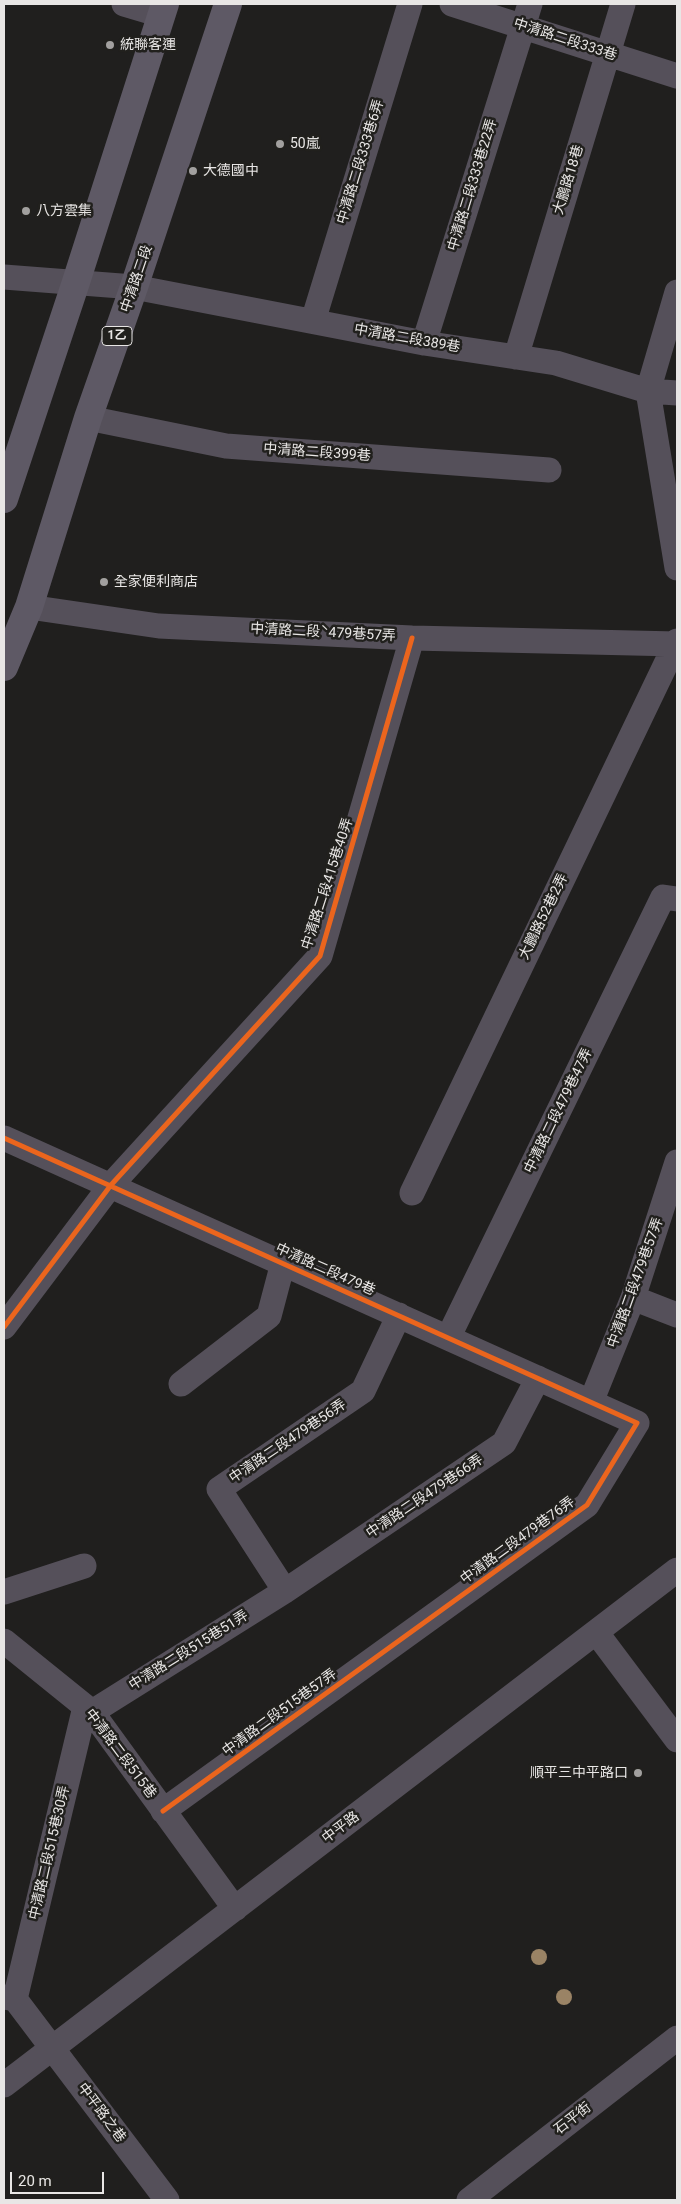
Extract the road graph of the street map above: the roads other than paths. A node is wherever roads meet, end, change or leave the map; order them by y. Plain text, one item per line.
1 (124, 4) edge
2 (228, 4) edge
3 (410, 4) edge
4 (452, 4) edge
5 (623, 4) edge
6 (163, 9) edge
7 (526, 15) edge
8 (608, 54) junction
9 (677, 76) edge
10 (4, 276) edge
11 (76, 282) junction
12 (134, 287) junction
13 (677, 292) edge
14 (313, 321) junction
15 (424, 343) junction
16 (516, 357) junction
17 (648, 391) junction
18 (677, 393) edge
19 (88, 418) junction
20 (549, 470) dead end
21 (4, 499) edge
22 (677, 568) edge
23 (30, 607) junction
24 (412, 638) junction
25 (677, 643) edge
26 (4, 667) edge
27 (677, 899) edge
28 (4, 1138) edge
29 (677, 1162) edge
30 (110, 1185) junction
31 (412, 1193) dead end
32 (283, 1263) junction
33 (633, 1298) junction
34 (399, 1315) junction
35 (677, 1315) edge
36 (4, 1327) edge
37 (448, 1338) junction
38 (538, 1378) junction
39 (180, 1384) dead end
40 (591, 1402) junction
41 (637, 1423) joint
42 (84, 1566) dead end
43 (677, 1570) edge
44 (285, 1591) junction
45 (4, 1592) edge
46 (596, 1632) junction
47 (410, 1634) joint
48 (4, 1641) edge
49 (89, 1709) junction
50 (677, 1740) edge
51 (163, 1810) junction
52 (235, 1909) junction
53 (10, 1998) edge
54 (677, 2038) edge
55 (52, 2049) junction
56 (4, 2085) edge
57 (167, 2200) edge
58 (469, 2200) edge

1 - 6 street
2 - 12 main road, 中清路二段 / 1乙
3 - 14 street, 中清路二段333巷6弄
4 - 7 street, 中清路二段333巷
5 - 8 street, 大鵬路18巷
6 - 11 main road
7 - 8 street, 中清路二段333巷
7 - 15 street, 中清路二段333巷22弄
8 - 9 street, 中清路二段333巷
8 - 16 street, 大鵬路18巷
10 - 11 street, 中清路二段389巷
11 - 12 street, 中清路二段389巷
11 - 21 main road
12 - 14 street, 中清路二段389巷
12 - 19 main road, 中清路二段 / 1乙
13 - 17 street
14 - 15 street, 中清路二段389巷
15 - 16 street, 中清路二段389巷
16 - 17 street, 中清路二段389巷
17 - 18 street, 中清路二段389巷
17 - 22 street
19 - 20 street, 中清路二段399巷
19 - 23 main road, 中清路二段 / 1乙
23 - 24 street, 中清路二段ˋ479巷57弄
23 - 26 main road, 中清路二段 / 1乙
24 - 25 street, 中清路二段ˋ479巷57弄
24 - 30 street, 中清路二段415巷40弄
25 - 31 street, 大鵬路52巷2弄
27 - 37 street, 中清路二段479巷47弄
28 - 30 street, 中清路二段479巷
29 - 33 street, 中清路二段479巷57弄
30 - 32 street, 中清路二段479巷
30 - 36 street, 中清路二段415巷40弄
32 - 34 street, 中清路二段479巷
32 - 39 street
33 - 35 street
33 - 40 street, 中清路二段479巷57弄
34 - 37 street, 中清路二段479巷
34 - 44 street, 中清路二段479巷56弄
37 - 38 street, 中清路二段479巷
38 - 40 street, 中清路二段479巷
38 - 44 street, 中清路二段479巷66弄
40 - 41 street, 中清路二段479巷
41 - 47 street, 中清路二段479巷76弄
42 - 45 street
43 - 46 street, 中平路
44 - 49 street, 中清路二段515巷51弄
46 - 50 street
46 - 52 street, 中平路
47 - 51 street, 中清路二段515巷57弄
48 - 49 street, 中清路二段515巷
49 - 51 street, 中清路二段515巷
49 - 53 street, 中清路二段515巷30弄
51 - 52 street, 中清路二段515巷
52 - 55 street, 中平路
53 - 55 street, 中平路之巷
54 - 58 street, 石平街
55 - 56 street, 中平路
55 - 57 street, 中平路之巷

